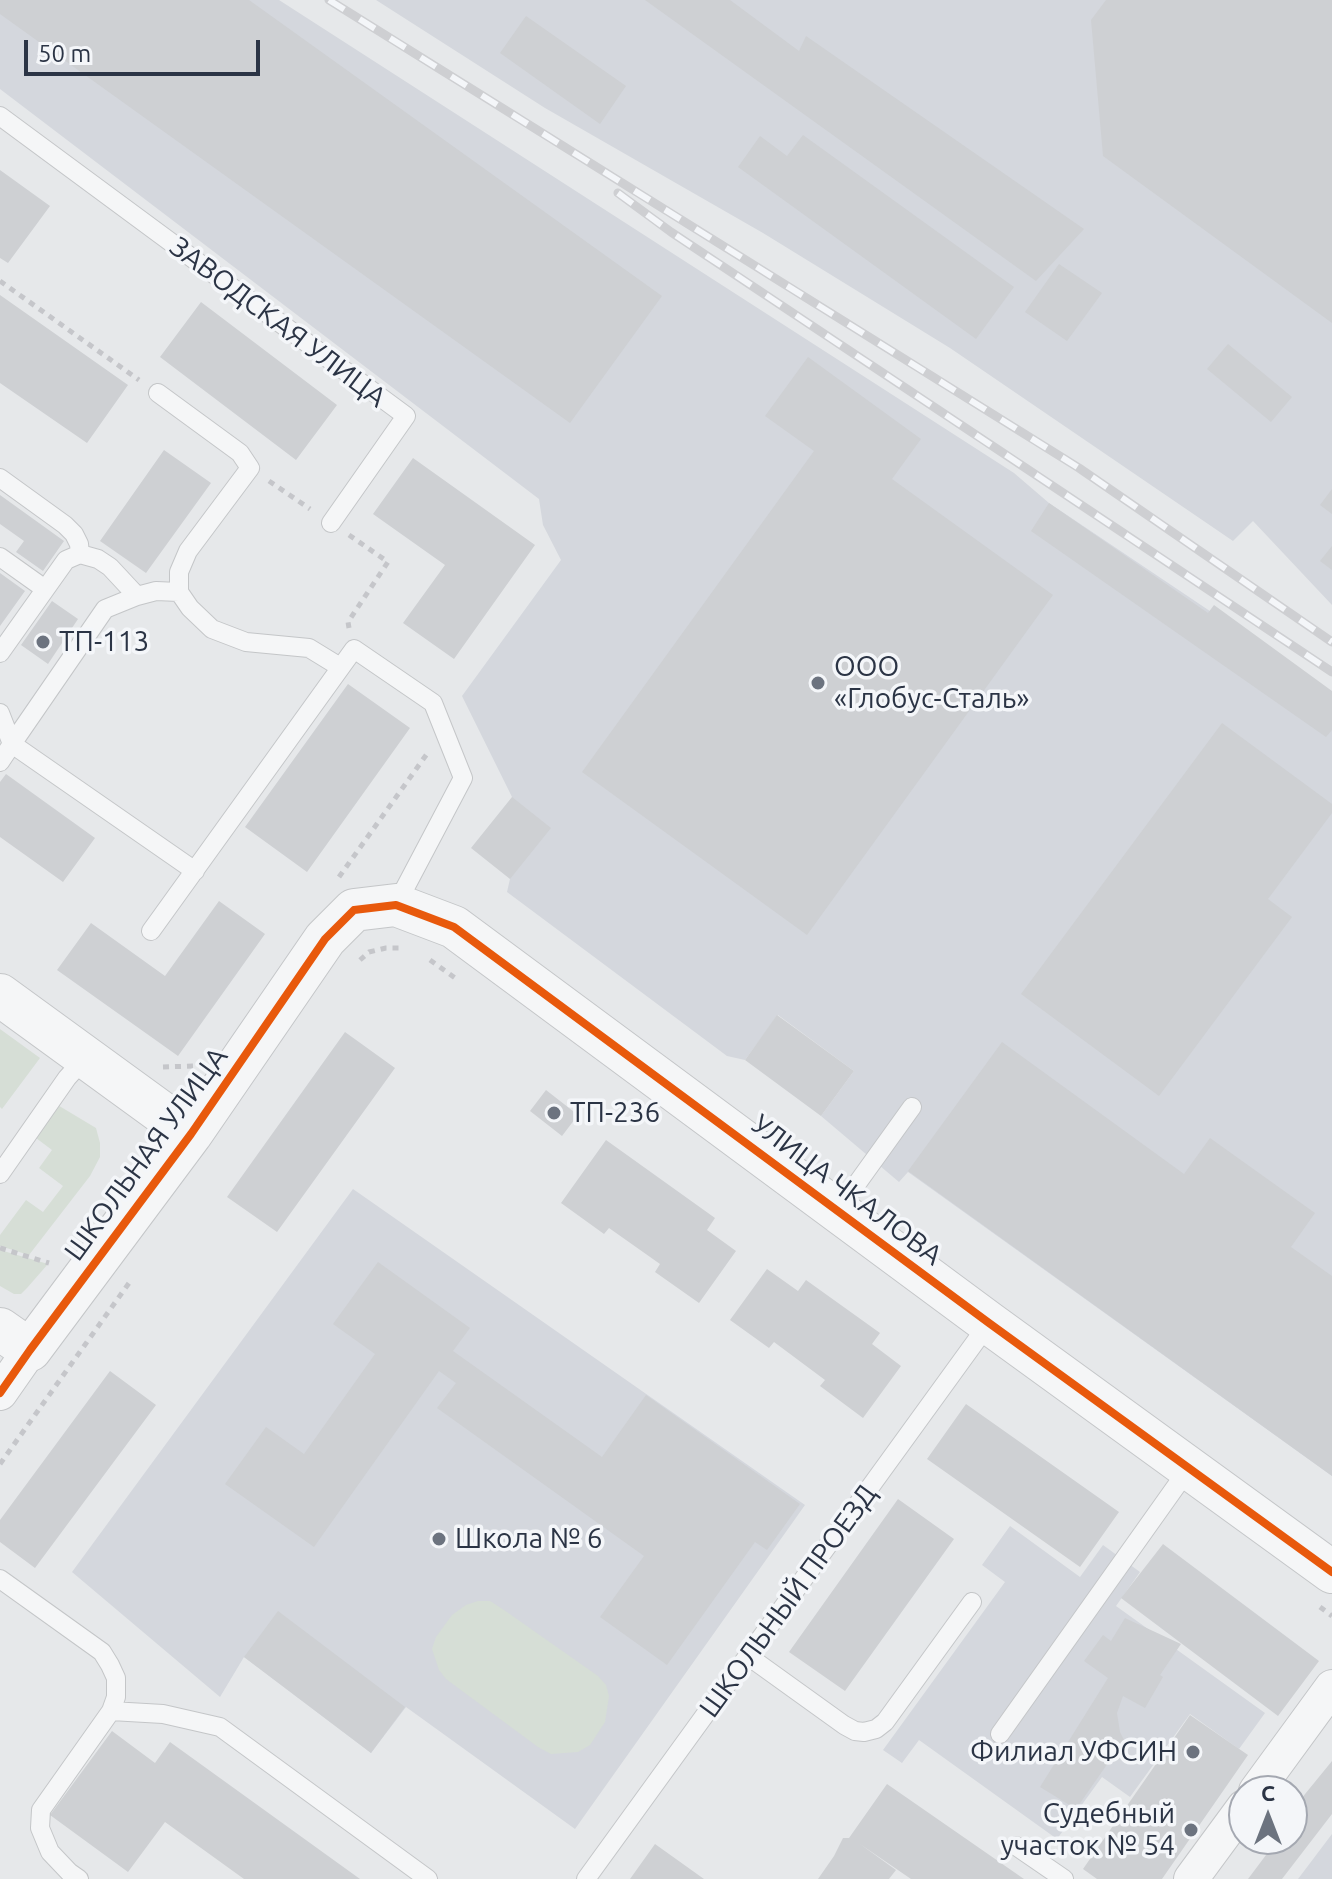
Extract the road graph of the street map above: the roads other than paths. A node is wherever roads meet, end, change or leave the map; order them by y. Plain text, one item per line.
1 (0, 116) edge
2 (158, 393) road end
3 (0, 478) edge
4 (331, 523) road end
5 (80, 554) junction
6 (0, 557) edge
7 (45, 589) junction
8 (179, 592) junction
9 (137, 596) junction
10 (0, 653) edge
11 (340, 667) junction
12 (0, 713) edge
13 (12, 744) junction
14 (0, 762) edge
15 (195, 871) junction
16 (396, 905) junction
17 (151, 931) dead end
18 (340, 951) joint
19 (0, 995) edge
20 (86, 1057) junction
21 (912, 1107) dead end
22 (191, 1134) junction
23 (0, 1174) edge
24 (838, 1210) junction
25 (989, 1323) junction
26 (15, 1340) edge
27 (0, 1393) edge
28 (1189, 1468) junction
29 (0, 1579) edge
30 (1326, 1589) edge
31 (972, 1602) dead end
32 (748, 1656) junction
33 (1332, 1687) edge
34 (111, 1711) junction
35 (1000, 1734) dead end
36 (1268, 1775) edge
37 (1228, 1829) edge
38 (1016, 1846) dead end
39 (71, 1877) edge
40 (428, 1879) edge
41 (586, 1879) edge
42 (1064, 1879) edge
43 (1191, 1879) edge

1 - 4 lane, ЗАВОДСКАЯ УЛИЦА
2 - 8 lane
3 - 5 lane
5 - 7 lane
5 - 9 lane
6 - 7 lane
7 - 10 lane
8 - 9 lane
8 - 11 lane
9 - 13 lane
11 - 15 lane
11 - 16 lane
12 - 13 lane
13 - 14 lane
13 - 15 lane
15 - 17 lane
16 - 18 street, УЛИЦА ЧКАЛОВА
16 - 24 street, УЛИЦА ЧКАЛОВА
18 - 22 street, ШКОЛЬНАЯ УЛИЦА
19 - 20 street
20 - 22 street
20 - 23 lane
21 - 24 lane
22 - 26 street, ШКОЛЬНАЯ УЛИЦА
24 - 25 street, УЛИЦА ЧКАЛОВА
25 - 28 street, УЛИЦА ЧКАЛОВА
25 - 32 lane, ШКОЛЬНЫЙ ПРОЕЗД
26 - 27 street, ШКОЛЬНАЯ УЛИЦА
28 - 30 street, УЛИЦА ЧКАЛОВА
28 - 35 lane
29 - 34 lane
31 - 32 lane
32 - 41 lane, ШКОЛЬНЫЙ ПРОЕЗД
33 - 36 street
34 - 39 lane
34 - 40 lane
37 - 43 street
38 - 42 lane

